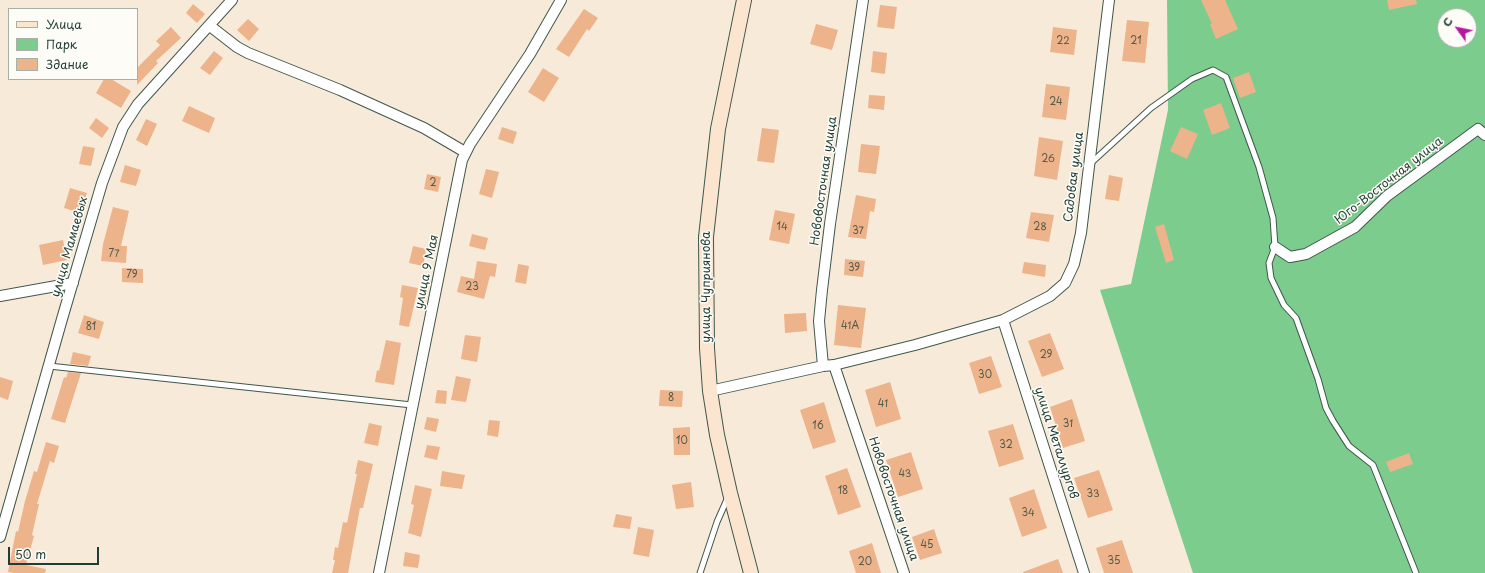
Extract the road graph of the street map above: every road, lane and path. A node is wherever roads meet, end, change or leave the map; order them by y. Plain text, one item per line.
1 (232, 0) edge
2 (561, 0) edge
3 (744, 0) edge
4 (864, 0) edge
5 (1109, 0) edge
6 (210, 26) junction
7 (1485, 135) edge
8 (465, 152) junction
9 (1088, 165) junction
10 (1275, 247) junction
11 (73, 284) junction
12 (0, 296) edge
13 (1003, 320) junction
14 (834, 365) junction
15 (49, 366) junction
16 (823, 366) junction
17 (710, 391) junction
18 (412, 405) junction
19 (730, 493) junction
20 (0, 537) edge
21 (379, 573) edge
22 (700, 573) edge
23 (752, 573) edge
24 (904, 573) edge
25 (1084, 573) edge
26 (1416, 573) edge

1 - 6 street, улица Мамаевых
2 - 8 street, улица 9 Мая
3 - 17 street, улица Чуприянова
4 - 16 street, Нововосточная улица
5 - 9 street, Садовая улица
6 - 8 street
6 - 11 street, улица Мамаевых
7 - 10 street, Юго-Восточная улица
8 - 18 street, улица 9 Мая
9 - 10 lane
9 - 13 street, Садовая улица
10 - 26 lane
11 - 12 street
11 - 15 street, улица Мамаевых
13 - 14 street, Садовая улица
13 - 25 street, улица Металлургов
14 - 16 street, Садовая улица
14 - 24 street, Нововосточная улица
15 - 18 lane
15 - 20 street, улица Мамаевых
16 - 17 street, Садовая улица
17 - 19 street, улица Чуприянова
18 - 21 street, улица 9 Мая
19 - 22 lane
19 - 23 street, улица Чуприянова

